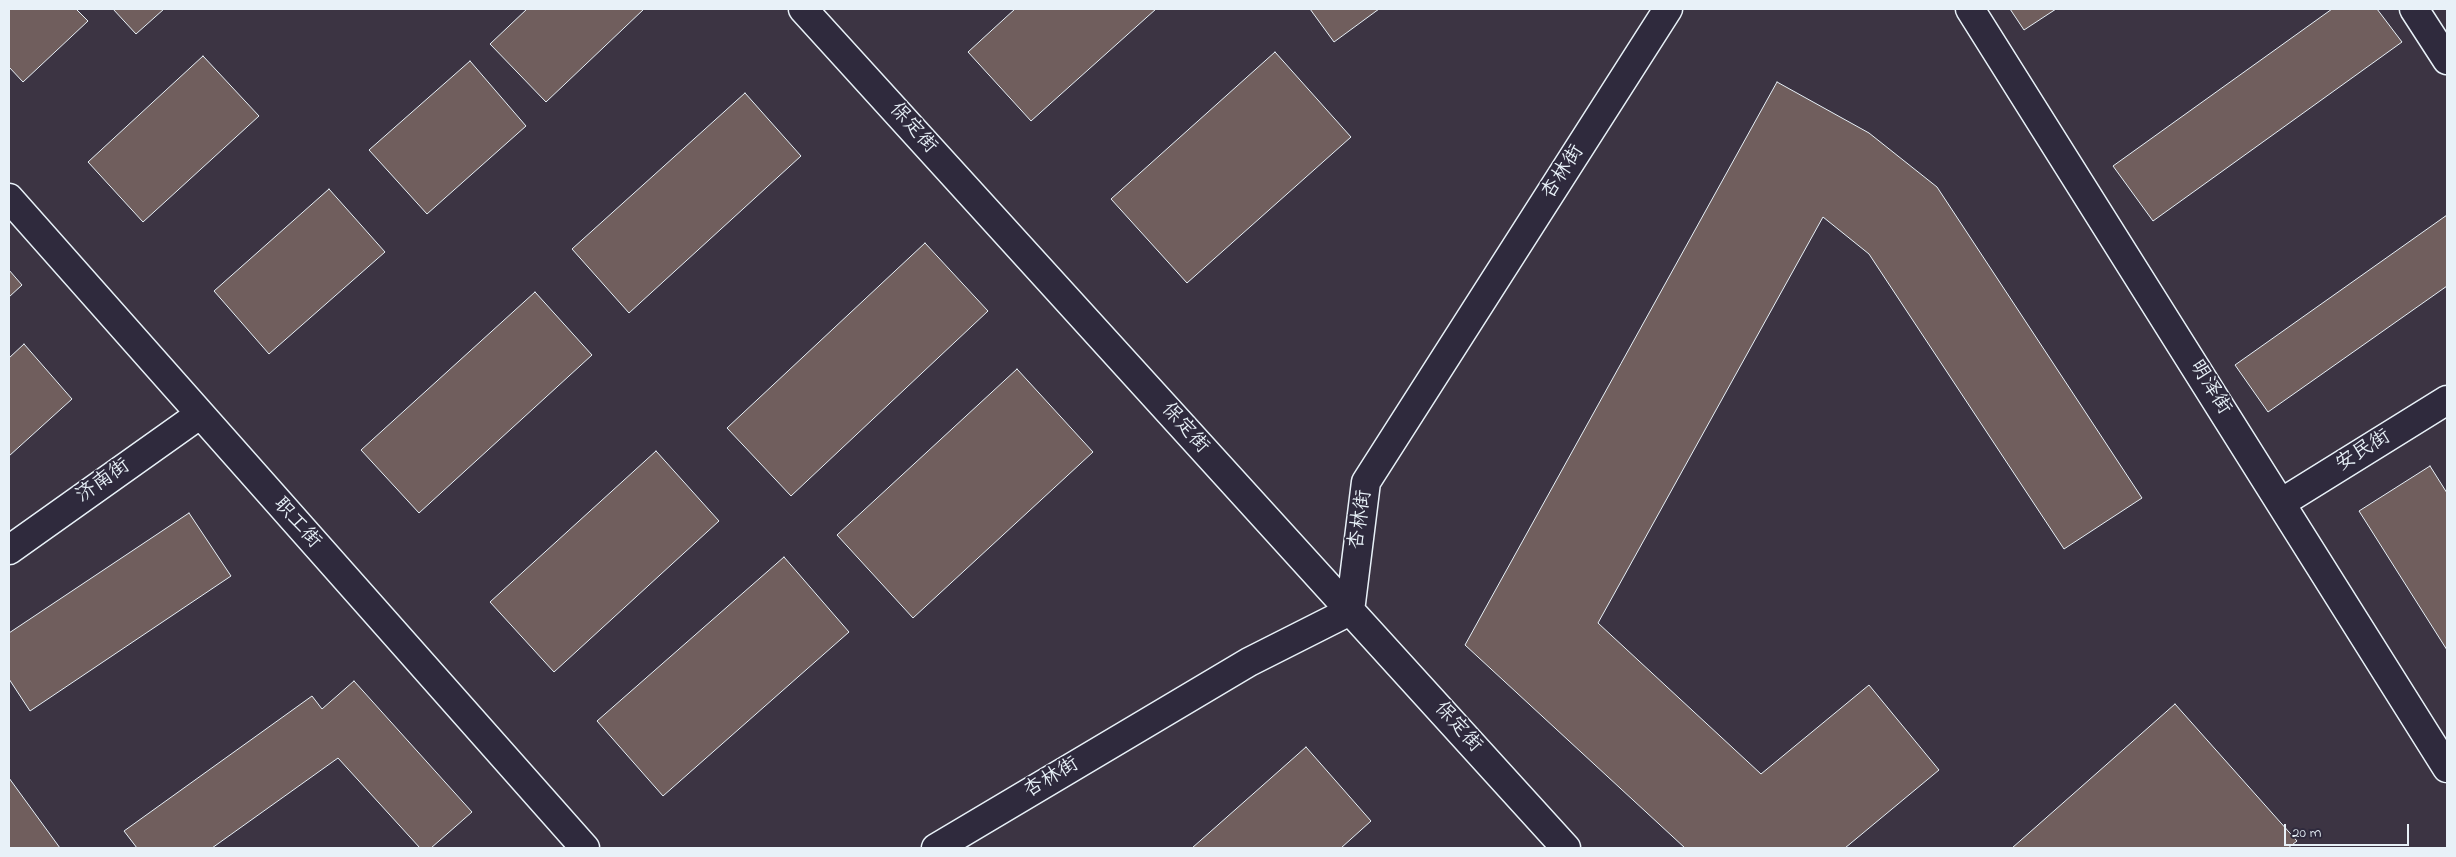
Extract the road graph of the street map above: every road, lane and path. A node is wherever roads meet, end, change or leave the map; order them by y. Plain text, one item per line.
1 (803, 9) edge
2 (1668, 9) edge
3 (1970, 9) edge
4 (2414, 9) edge
5 (2447, 60) edge
6 (9, 198) edge
7 (2447, 400) edge
8 (199, 415) junction
9 (2281, 503) junction
10 (9, 550) edge
11 (1350, 611) junction
12 (2447, 768) edge
13 (585, 848) edge
14 (936, 848) edge
15 (1566, 848) edge

1 - 11 street, 保定街
2 - 11 street, 杏林街
3 - 9 street, 明泽街
4 - 5 street
6 - 8 street, 职工街
7 - 9 street, 安民街
8 - 10 street, 济南街
8 - 13 street, 职工街
9 - 12 street, 明泽街
11 - 14 street, 杏林街
11 - 15 street, 保定街

